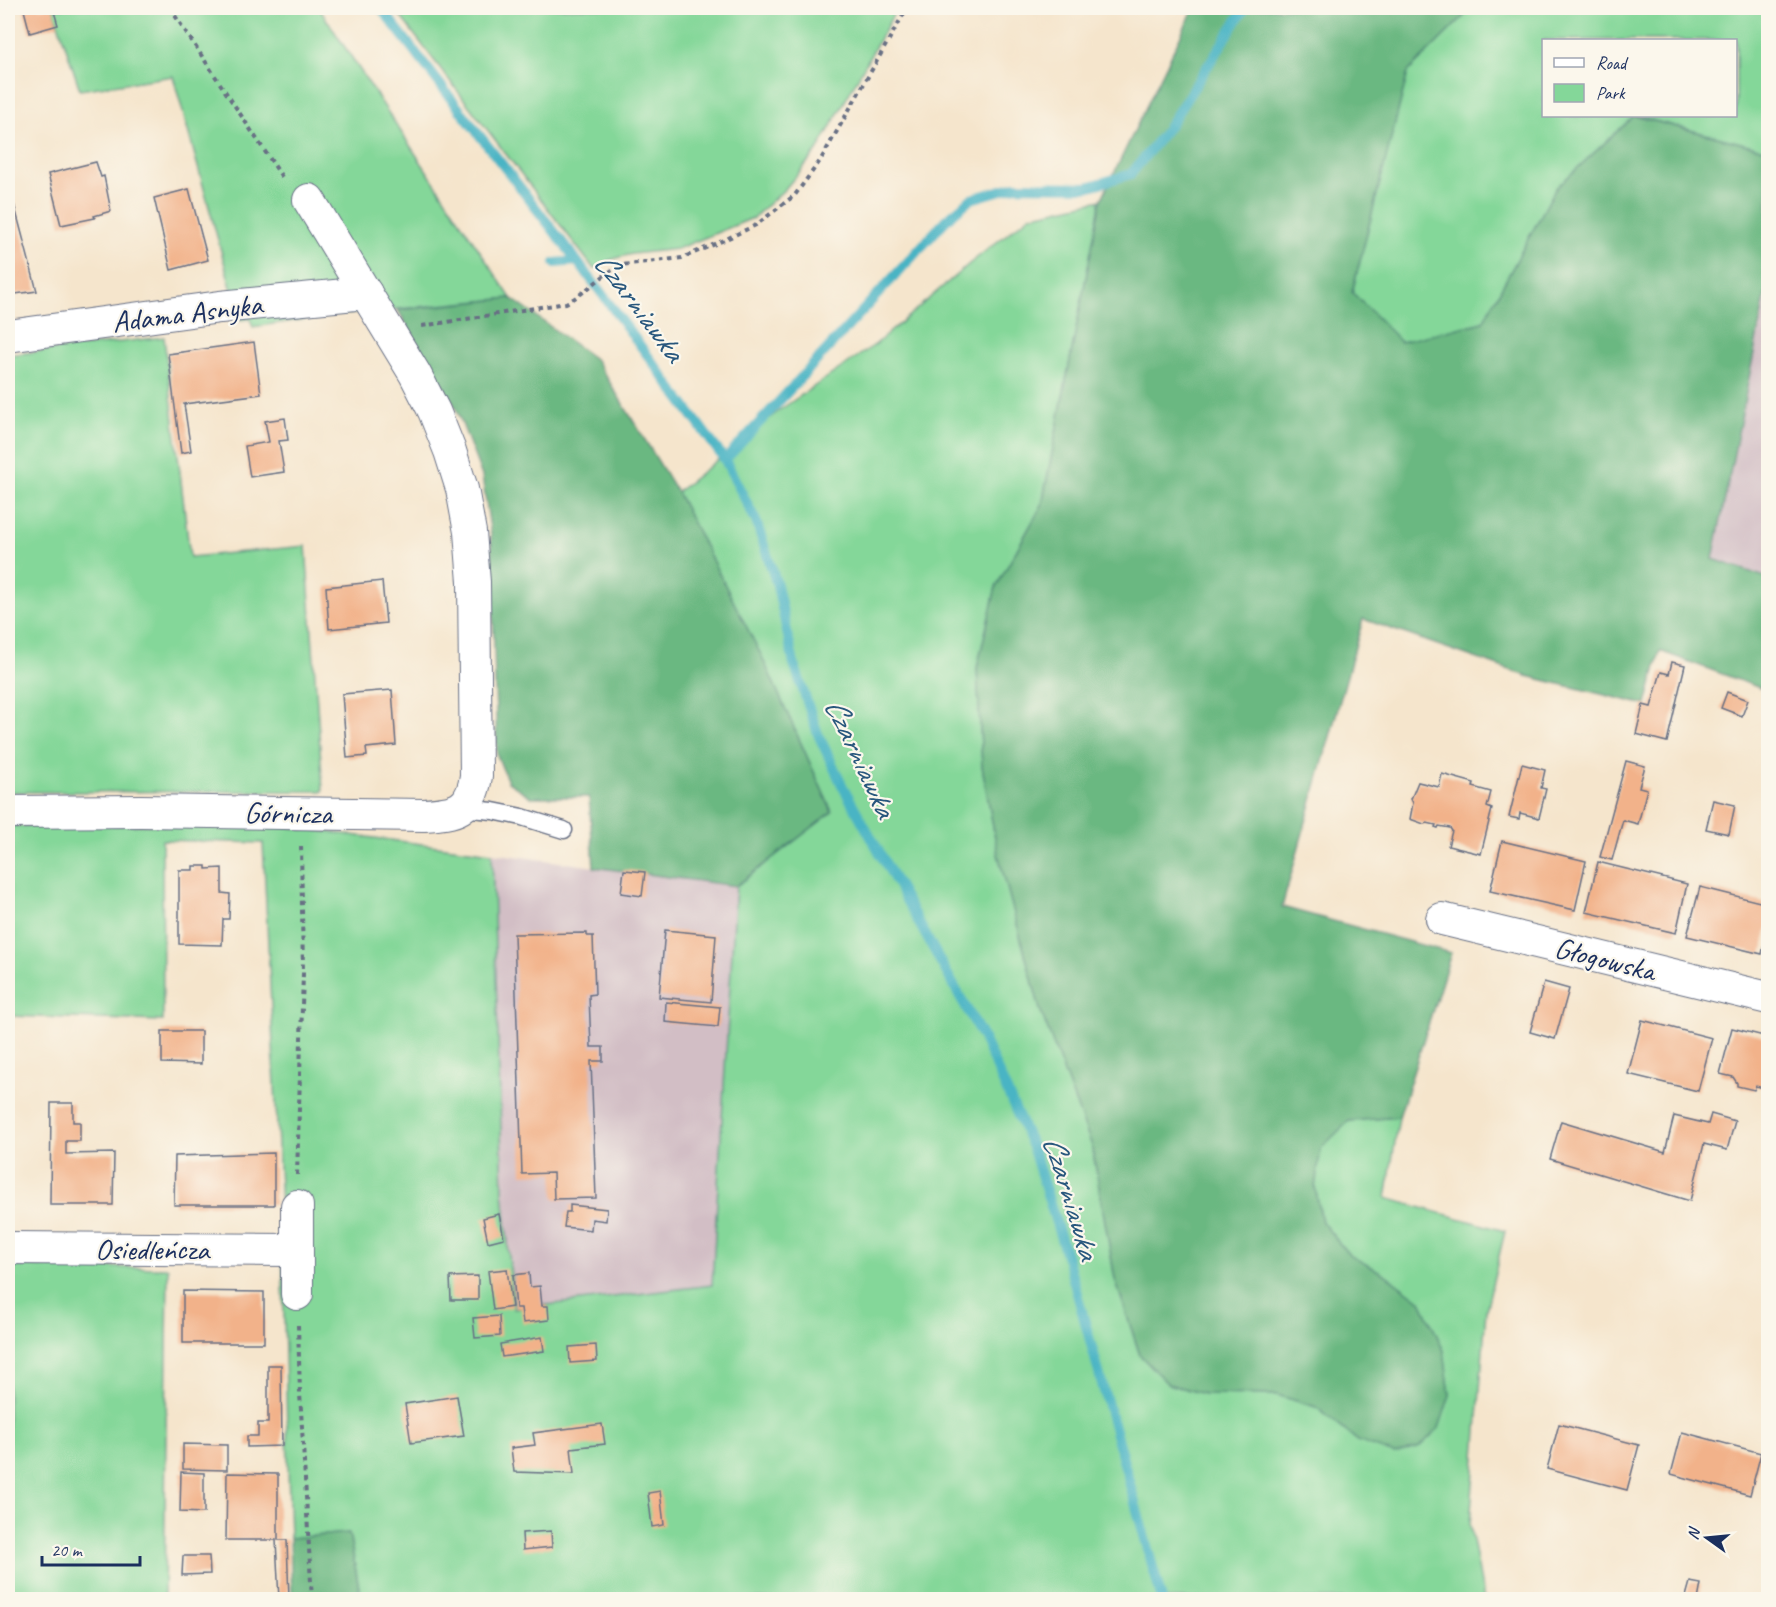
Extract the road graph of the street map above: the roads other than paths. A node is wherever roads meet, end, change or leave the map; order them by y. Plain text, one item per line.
1 (309, 200) road end
2 (366, 293) junction
3 (8, 336) edge
4 (460, 808) junction
5 (8, 812) edge
6 (564, 830) dead end
7 (1442, 920) dead end
8 (1768, 999) edge
9 (297, 1206) road end
10 (8, 1248) edge
11 (297, 1250) junction
12 (297, 1294) road end

1 - 2 street
2 - 3 street, Adama Asnyka
2 - 4 street
4 - 5 street, Górnicza
4 - 6 lane, Górnicza
7 - 8 street, Głogowska
9 - 11 street
10 - 11 street, Osiedleńcza
11 - 12 street

